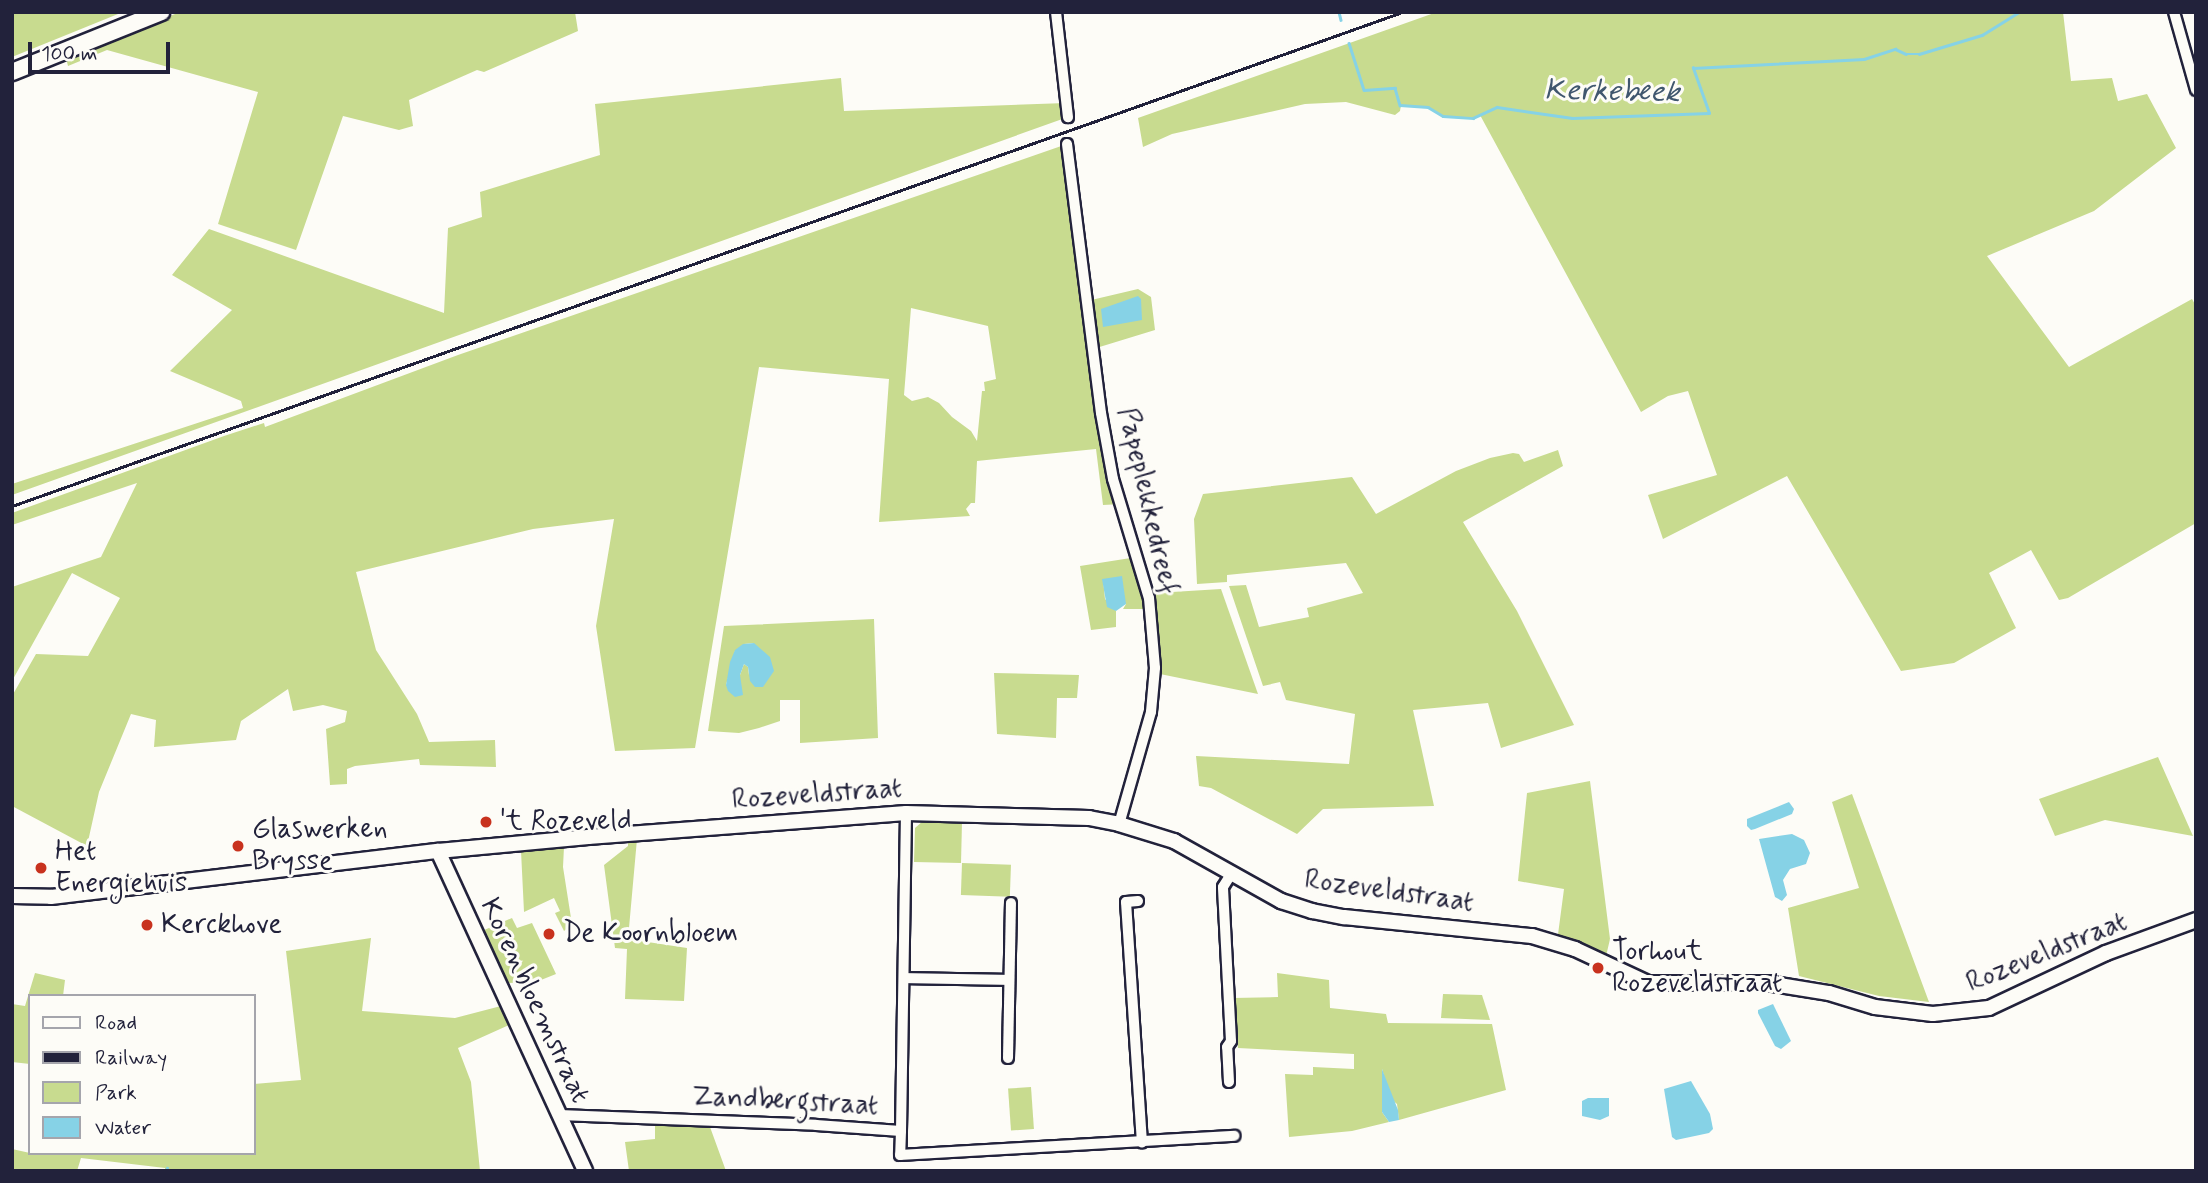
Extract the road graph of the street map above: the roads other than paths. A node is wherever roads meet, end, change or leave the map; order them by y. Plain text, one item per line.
1 (161, 12) edge
2 (1056, 12) edge
3 (2174, 12) edge
4 (12, 72) edge
5 (2196, 90) edge
6 (1068, 117) dead end
7 (1067, 144) dead end
8 (906, 813) junction
9 (1119, 824) junction
10 (438, 851) junction
11 (1231, 874) junction
12 (12, 895) edge
13 (1138, 901) dead end
14 (1011, 903) dead end
15 (2196, 920) edge
16 (905, 978) junction
17 (1009, 980) junction
18 (1008, 1058) dead end
19 (1229, 1082) dead end
20 (559, 1115) junction
21 (901, 1131) junction
22 (1234, 1136) dead end
23 (1142, 1142) junction
24 (900, 1155) junction
25 (887, 1156) dead end
26 (585, 1171) edge

1 - 4 main road
2 - 6 street
3 - 5 street
7 - 9 street, Papeplekkedreef
8 - 9 street, Rozeveldstraat
8 - 10 street, Rozeveldstraat
8 - 16 street, Zandbergstraat
9 - 11 street, Rozeveldstraat
10 - 12 street, Rozeveldstraat
10 - 20 street, Korenbloemstraat
11 - 15 street, Rozeveldstraat
11 - 19 street
13 - 23 street
14 - 17 street
16 - 17 street
16 - 21 street, Zandbergstraat
17 - 18 street
20 - 21 street, Zandbergstraat
20 - 26 street, Korenbloemstraat
21 - 24 street
22 - 23 street, Zandbergstraat
23 - 24 street, Zandbergstraat
24 - 25 street, Zandbergstraat

